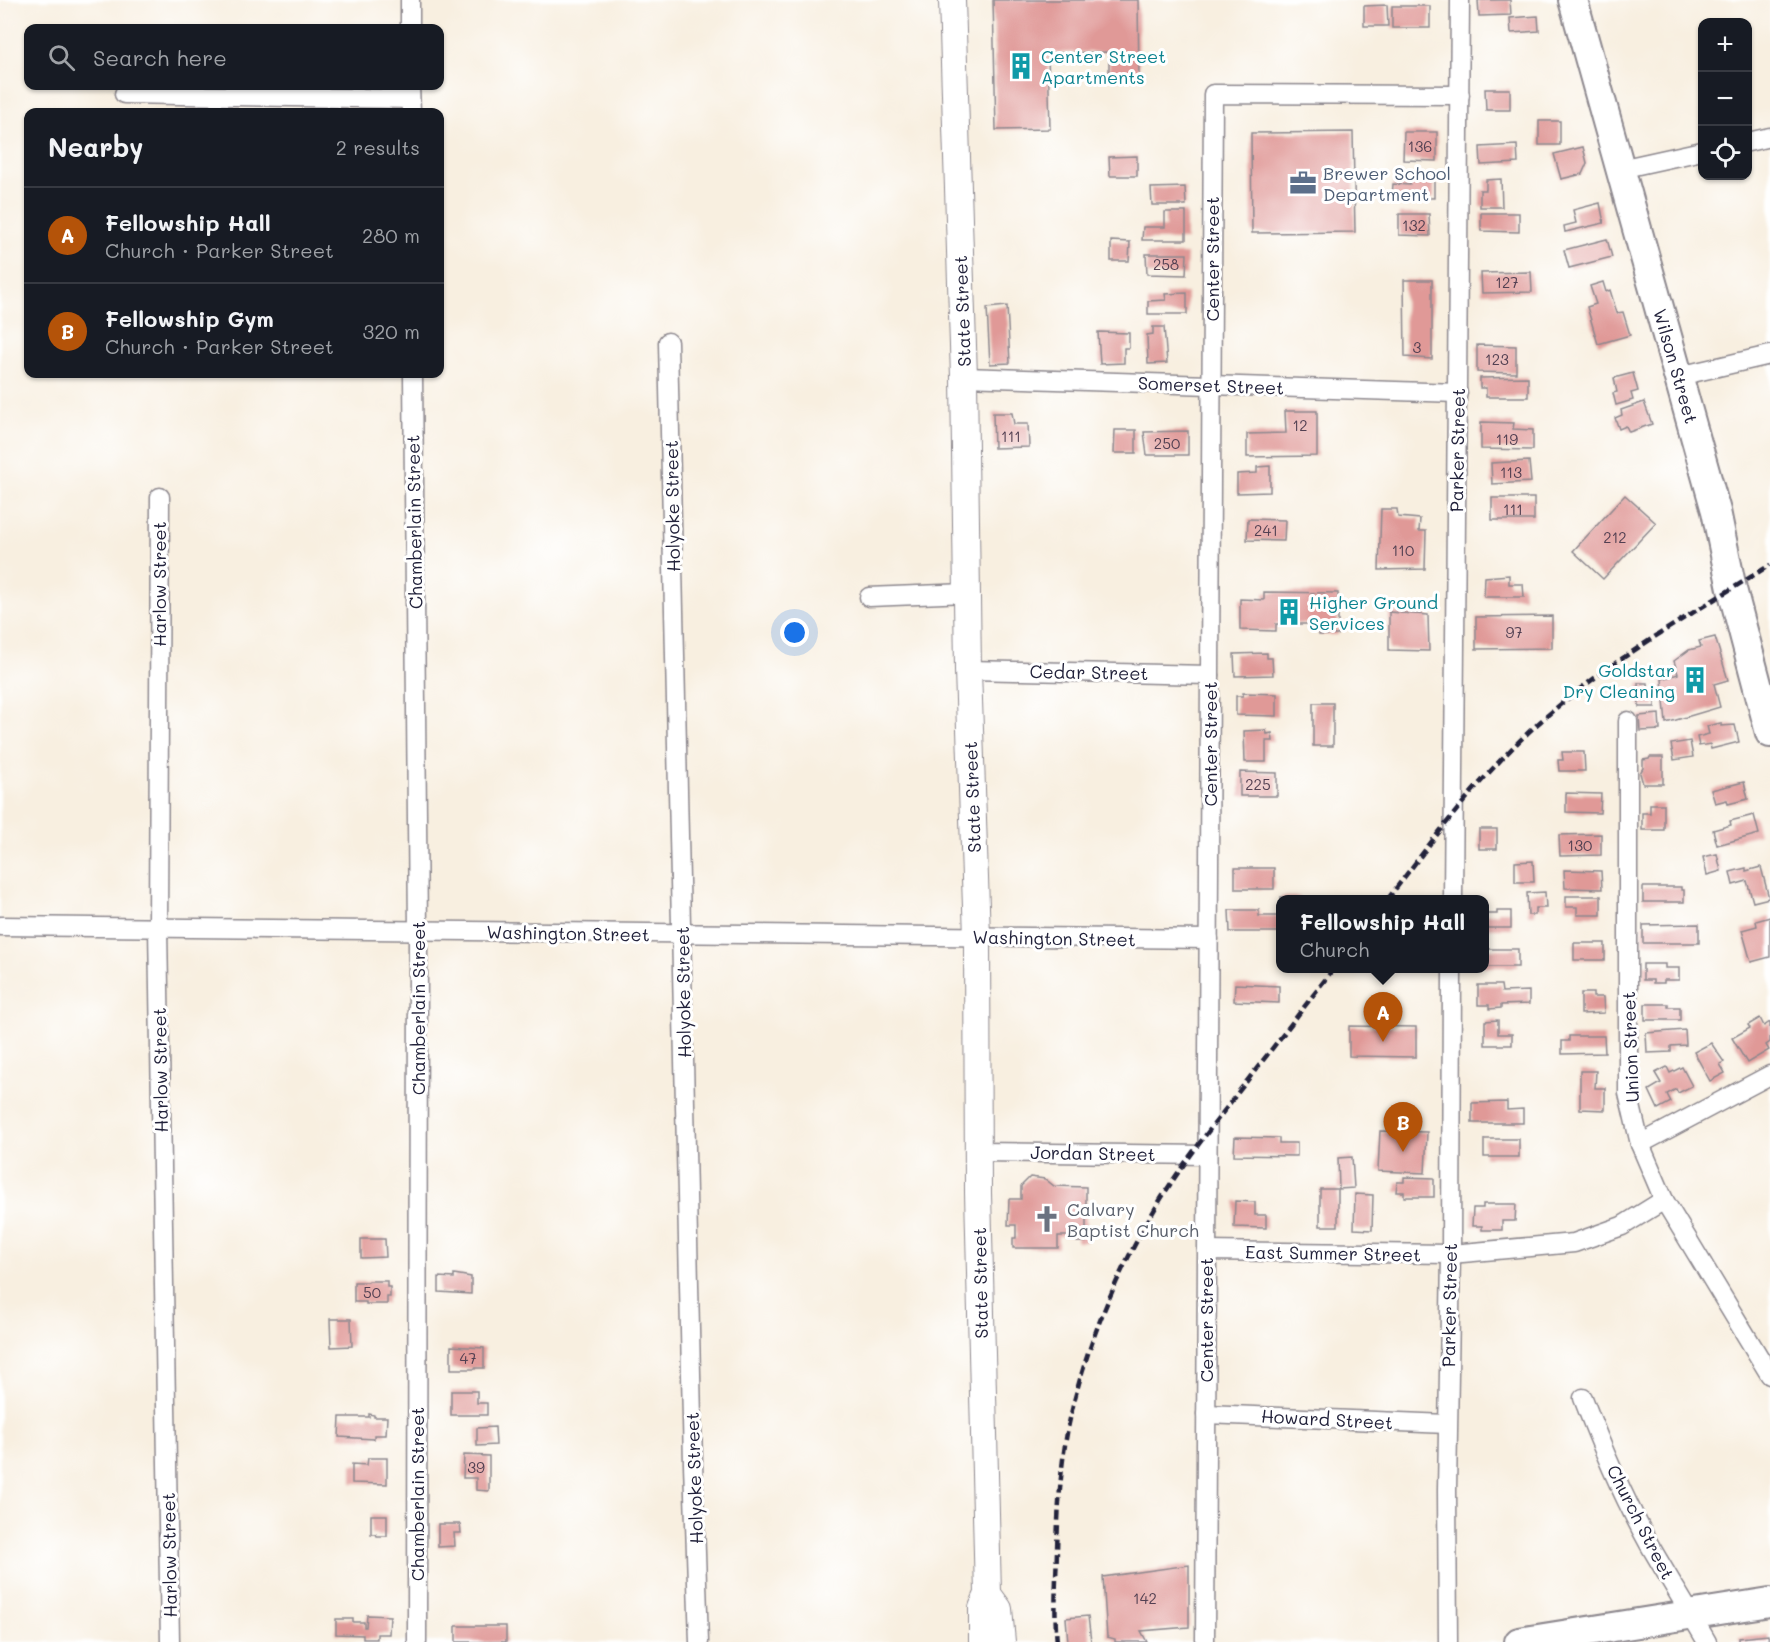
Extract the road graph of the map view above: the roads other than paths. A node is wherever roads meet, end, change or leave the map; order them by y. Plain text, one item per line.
1 (410, 0) edge
2 (952, 0) edge
3 (1460, 0) edge
4 (1573, 0) edge
5 (410, 24) edge
6 (124, 94) dead end
7 (1460, 96) junction
8 (410, 99) edge
9 (1770, 137) edge
10 (1752, 141) edge
11 (1698, 153) edge
12 (1620, 169) junction
13 (668, 342) dead end
14 (1770, 355) edge
15 (1679, 376) junction
16 (964, 377) junction
17 (413, 378) edge
18 (1212, 385) junction
19 (1458, 393) junction
20 (159, 497) dead end
21 (967, 593) junction
22 (869, 597) dead end
23 (968, 670) junction
24 (1210, 675) junction
25 (1628, 721) dead end
26 (1770, 734) edge
27 (1453, 895) edge
28 (0, 926) edge
29 (158, 928) junction
30 (418, 931) junction
31 (682, 934) junction
32 (977, 937) junction
33 (1209, 939) junction
34 (1452, 973) edge
35 (1770, 1075) edge
36 (1640, 1144) junction
37 (978, 1152) junction
38 (1207, 1155) junction
39 (1664, 1200) junction
40 (1207, 1251) junction
41 (1451, 1254) junction
42 (1770, 1375) edge
43 (1582, 1398) dead end
44 (1206, 1414) junction
45 (1447, 1424) junction
46 (988, 1594) junction
47 (1770, 1602) edge
48 (1691, 1614) junction
49 (170, 1642) edge
50 (417, 1642) edge
51 (699, 1642) edge
52 (982, 1642) edge
53 (1002, 1642) edge
54 (1205, 1642) edge
55 (1448, 1642) edge
56 (1519, 1642) edge
57 (1707, 1642) edge

1 - 5 street
2 - 16 main road, State Street
3 - 7 street, Parker Street
4 - 12 main road, Wilson Street
6 - 8 street
7 - 18 street, Center Street
7 - 19 street, Parker Street
9 - 10 street
11 - 12 street
12 - 15 main road, Wilson Street
13 - 31 street, Holyoke Street
14 - 15 street
15 - 26 main road, Wilson Street
16 - 18 street, Somerset Street
16 - 21 main road, State Street
17 - 30 street, Chamberlain Street
18 - 19 street, Somerset Street
18 - 24 street, Center Street
19 - 27 street, Parker Street
20 - 29 street, Harlow Street
21 - 22 street
21 - 23 main road, State Street
23 - 24 street, Cedar Street
23 - 32 main road, State Street
24 - 33 street, Center Street
25 - 36 street, Union Street
28 - 29 street, Washington Street
29 - 30 street, Washington Street
29 - 49 street, Harlow Street
30 - 31 street, Washington Street
30 - 50 street, Chamberlain Street
31 - 32 street, Washington Street
31 - 51 street, Holyoke Street
32 - 33 street, Washington Street
32 - 37 main road, State Street
33 - 38 street, Center Street
34 - 41 street, Parker Street
35 - 36 street
36 - 39 street, Union Street
37 - 38 street, Jordan Street
37 - 46 main road, State Street
38 - 40 street, Center Street
39 - 41 street, East Summer Street
39 - 42 street, Union Street
40 - 41 street, East Summer Street
40 - 44 street, Center Street
41 - 45 street, Parker Street
43 - 48 street, Church Street
44 - 45 street, Howard Street
44 - 54 street, Center Street
45 - 55 street, Parker Street
46 - 52 main road, State Street
46 - 53 main road, State Street
47 - 48 main road
48 - 56 main road
48 - 57 street, Church Street

